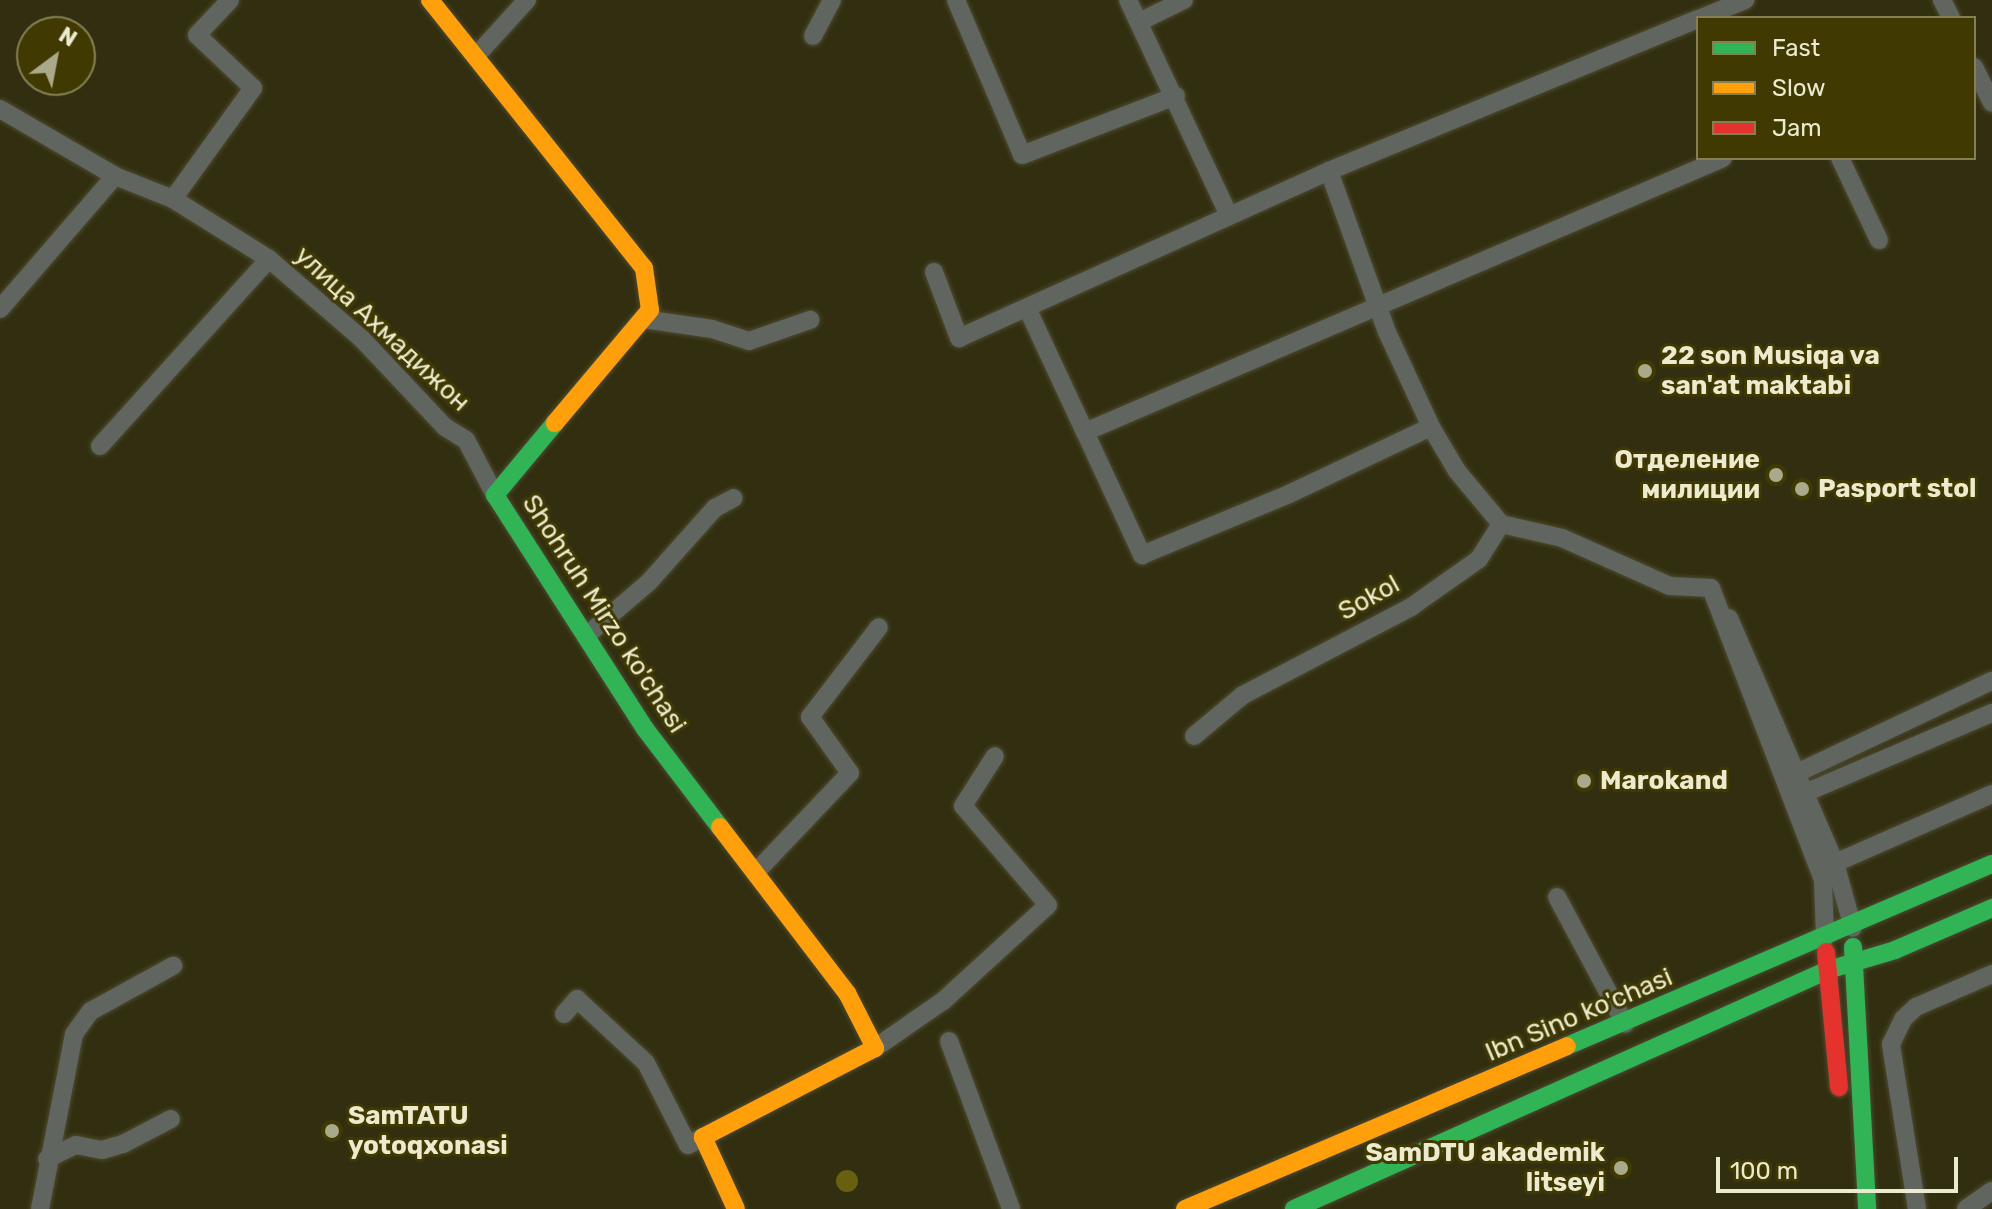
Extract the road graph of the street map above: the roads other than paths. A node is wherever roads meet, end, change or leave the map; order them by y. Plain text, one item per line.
1 (230, 0) edge
2 (430, 0) edge
3 (527, 0) edge
4 (832, 0) edge
5 (956, 0) edge
6 (1128, 0) edge
7 (1184, 0) edge
8 (1745, 0) edge
9 (1706, 16) edge
10 (1696, 20) edge
11 (1139, 22) junction
12 (813, 36) dead end
13 (476, 56) junction
14 (1980, 67) edge
15 (1176, 96) junction
16 (1992, 103) edge
17 (3, 117) edge
18 (1718, 160) edge
19 (1841, 160) edge
20 (1329, 171) junction
21 (115, 176) junction
22 (173, 199) junction
23 (1229, 216) junction
24 (1879, 240) dead end
25 (269, 259) junction
26 (934, 272) dead end
27 (1377, 303) junction
28 (0, 309) edge
29 (1028, 310) junction
30 (643, 319) junction
31 (810, 320) dead end
32 (1431, 427) junction
33 (1085, 432) junction
34 (100, 446) dead end
35 (495, 495) junction
36 (734, 498) dead end
37 (1501, 524) junction
38 (1711, 588) junction
39 (879, 627) dead end
40 (586, 636) junction
41 (1992, 681) edge
42 (1992, 713) edge
43 (1194, 736) dead end
44 (995, 756) dead end
45 (1797, 773) junction
46 (1805, 793) junction
47 (1992, 794) edge
48 (1835, 863) junction
49 (1992, 864) edge
50 (757, 871) junction
51 (1557, 897) dead end
52 (1992, 908) edge
53 (1853, 928) junction
54 (1825, 938) junction
55 (173, 966) dead end
56 (1854, 966) junction
57 (1828, 970) junction
58 (1992, 974) edge
59 (564, 1014) dead end
60 (1625, 1024) junction
61 (949, 1041) dead end
62 (875, 1048) junction
63 (171, 1119) dead end
64 (703, 1137) junction
65 (47, 1159) junction
66 (1992, 1191) edge
67 (40, 1209) edge
68 (736, 1209) edge
69 (1011, 1209) edge
70 (1185, 1209) edge
71 (1294, 1209) edge
72 (1849, 1209) edge
73 (1867, 1209) edge
74 (1917, 1209) edge
75 (1966, 1209) edge

1 - 22 street
2 - 13 main road
3 - 13 street
4 - 12 street
5 - 15 street
6 - 11 street
7 - 11 street
8 - 9 street
10 - 20 street
11 - 15 street
13 - 30 main road
14 - 16 street
15 - 23 street
17 - 21 street, улица Ахмадижон
18 - 27 street
19 - 24 street
20 - 23 street
20 - 27 street
21 - 22 street, улица Ахмадижон
21 - 28 street
22 - 25 street, улица Ахмадижон
23 - 29 street
25 - 34 street
25 - 35 street, улица Ахмадижон
26 - 29 street
27 - 32 street
27 - 33 street
29 - 33 street
30 - 31 street
30 - 35 main road, Shohruh Mirzo ko'chasi
32 - 33 street
32 - 37 street
35 - 40 main road, Shohruh Mirzo ko'chasi
36 - 40 street
37 - 38 street
37 - 43 street, Sokol
38 - 45 street
38 - 54 street
39 - 50 street
40 - 50 main road, Shohruh Mirzo ko'chasi
41 - 45 street
42 - 46 street
44 - 62 street
45 - 46 street
46 - 48 street
47 - 48 street
48 - 53 street
49 - 53 main road, Ibn Sino ko'chasi
50 - 62 main road, Shohruh Mirzo ko'chasi
51 - 60 street
52 - 56 main road
53 - 54 main road, Ibn Sino ko'chasi
53 - 56 main road
54 - 57 main road
54 - 60 main road, Ibn Sino ko'chasi
55 - 65 street
56 - 57 main road
56 - 73 main road
57 - 71 main road
57 - 72 main road
58 - 74 street
59 - 64 street
60 - 70 main road, Ibn Sino ko'chasi
61 - 69 street
62 - 64 main road
63 - 65 street
64 - 68 main road
65 - 67 street
66 - 75 street

